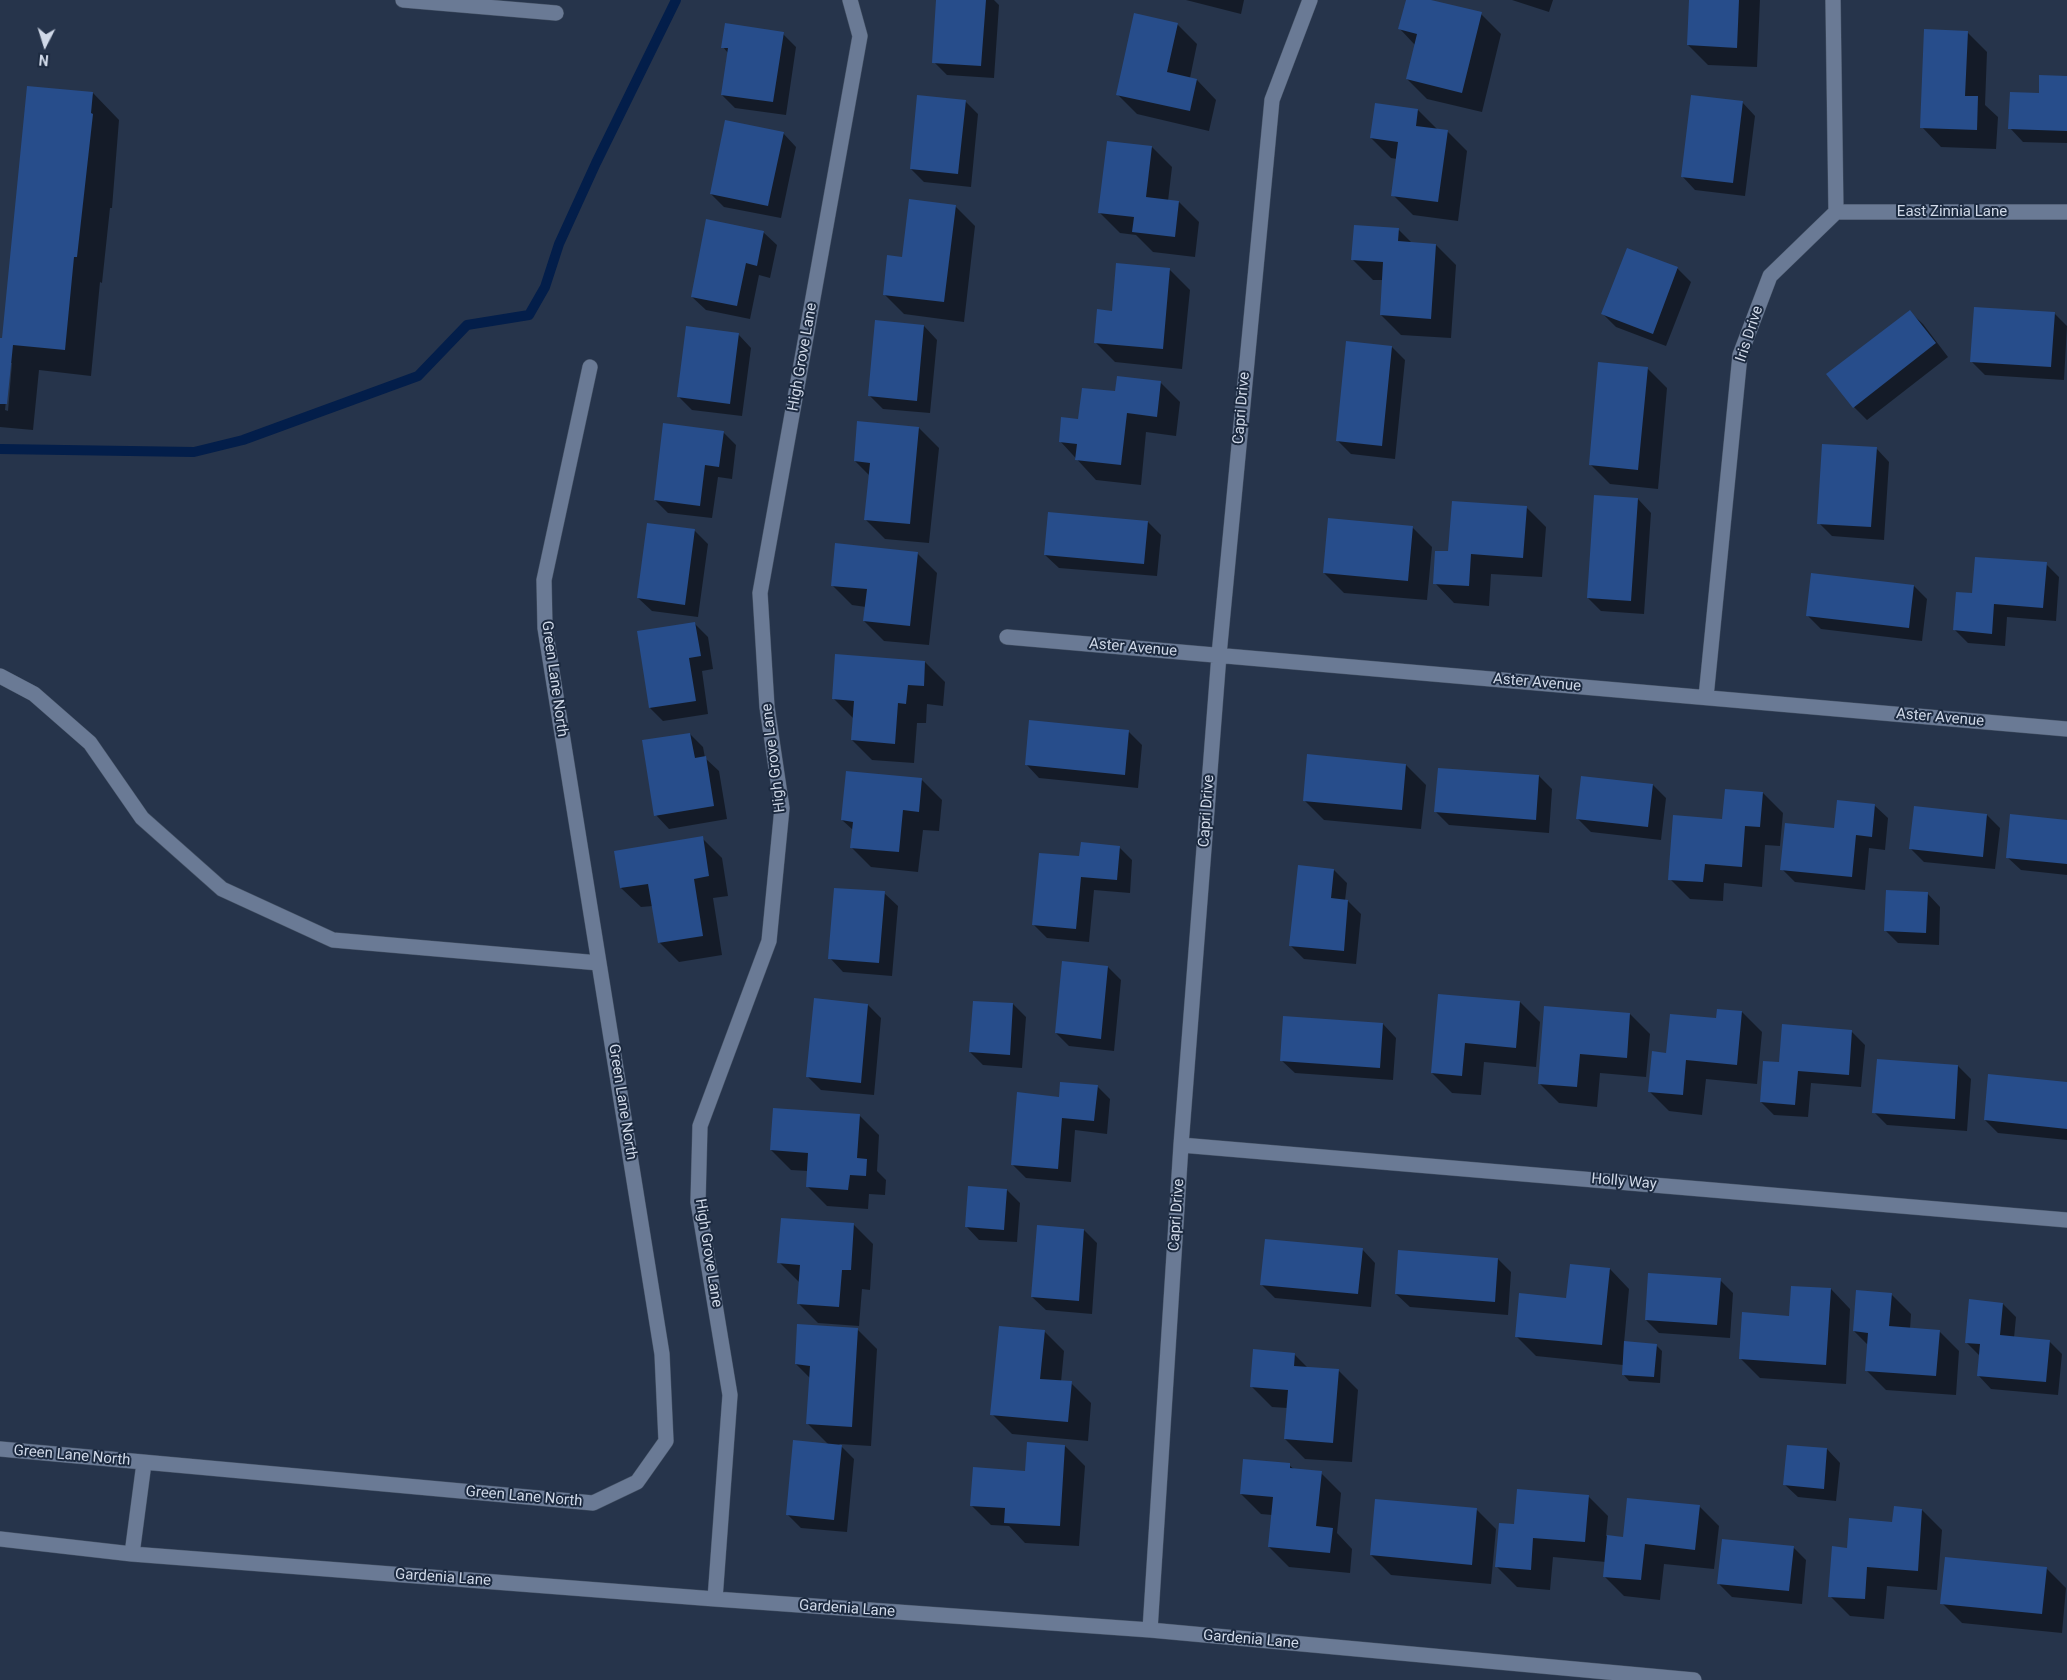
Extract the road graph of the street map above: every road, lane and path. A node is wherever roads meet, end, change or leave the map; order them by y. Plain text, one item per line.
1 (403, 0) edge
2 (850, 0) edge
3 (1310, 0) edge
4 (1833, 0) edge
5 (556, 13) dead end
6 (1836, 212) junction
7 (2067, 212) edge
8 (590, 367) dead end
9 (1007, 637) dead end
10 (1219, 655) junction
11 (0, 676) edge
12 (1706, 697) junction
13 (2067, 728) edge
14 (599, 962) junction
15 (1181, 1145) junction
16 (2067, 1220) edge
17 (0, 1449) edge
18 (144, 1463) junction
19 (0, 1539) edge
20 (132, 1554) junction
21 (715, 1599) junction
22 (1150, 1630) junction
23 (1694, 1680) edge

1 - 5 street
2 - 21 street, High Grove Lane
3 - 10 street, Capri Drive
4 - 6 street
6 - 7 street, East Zinnia Lane
6 - 12 street, Iris Drive
8 - 14 street, Green Lane North
9 - 10 street, Aster Avenue
10 - 12 street, Aster Avenue
10 - 15 street, Capri Drive
11 - 14 street
12 - 13 street, Aster Avenue
14 - 18 street, Green Lane North
15 - 16 street, Holly Way
15 - 22 street, Capri Drive
17 - 18 street, Green Lane North
18 - 20 street, Green Lane North
19 - 20 street, Gardenia Lane
20 - 21 street, Gardenia Lane
21 - 22 street, Gardenia Lane
22 - 23 street, Gardenia Lane

